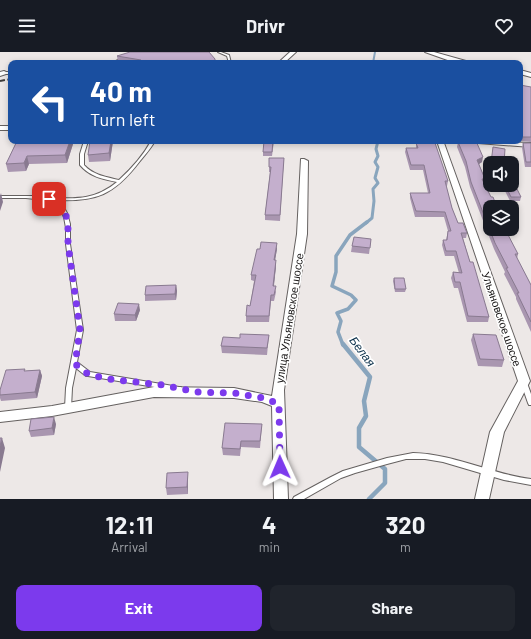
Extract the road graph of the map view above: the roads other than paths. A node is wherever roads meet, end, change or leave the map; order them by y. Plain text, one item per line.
1 (219, 52) edge
2 (293, 52) edge
3 (428, 52) edge
4 (128, 58) edge
5 (122, 60) edge
6 (229, 60) edge
7 (284, 60) edge
8 (453, 60) edge
9 (85, 144) edge
10 (152, 144) edge
11 (441, 144) edge
12 (518, 144) edge
13 (531, 145) edge
14 (304, 161) dead end
15 (120, 182) junction
16 (0, 197) edge
17 (49, 199) junction
18 (75, 364) junction
19 (524, 382) junction
20 (196, 392) junction
21 (531, 402) edge
22 (279, 404) junction
23 (68, 408) junction
24 (0, 417) edge
25 (488, 472) junction
26 (531, 482) edge
27 (281, 499) edge
28 (297, 499) edge
29 (482, 499) edge

1 - 6 lane
2 - 7 street
3 - 8 street
4 - 5 lane
9 - 15 lane
10 - 15 lane
11 - 19 street, Ульяновское шоссе
12 - 13 street
14 - 22 street, улица Ульяновское шоссе
15 - 17 lane
16 - 17 lane
17 - 18 lane
18 - 20 lane
18 - 23 lane
19 - 21 lane
19 - 25 street
20 - 22 street
20 - 23 street
22 - 27 street, улица Ульяновское шоссе
23 - 24 street
25 - 26 lane
25 - 28 lane
25 - 29 street

